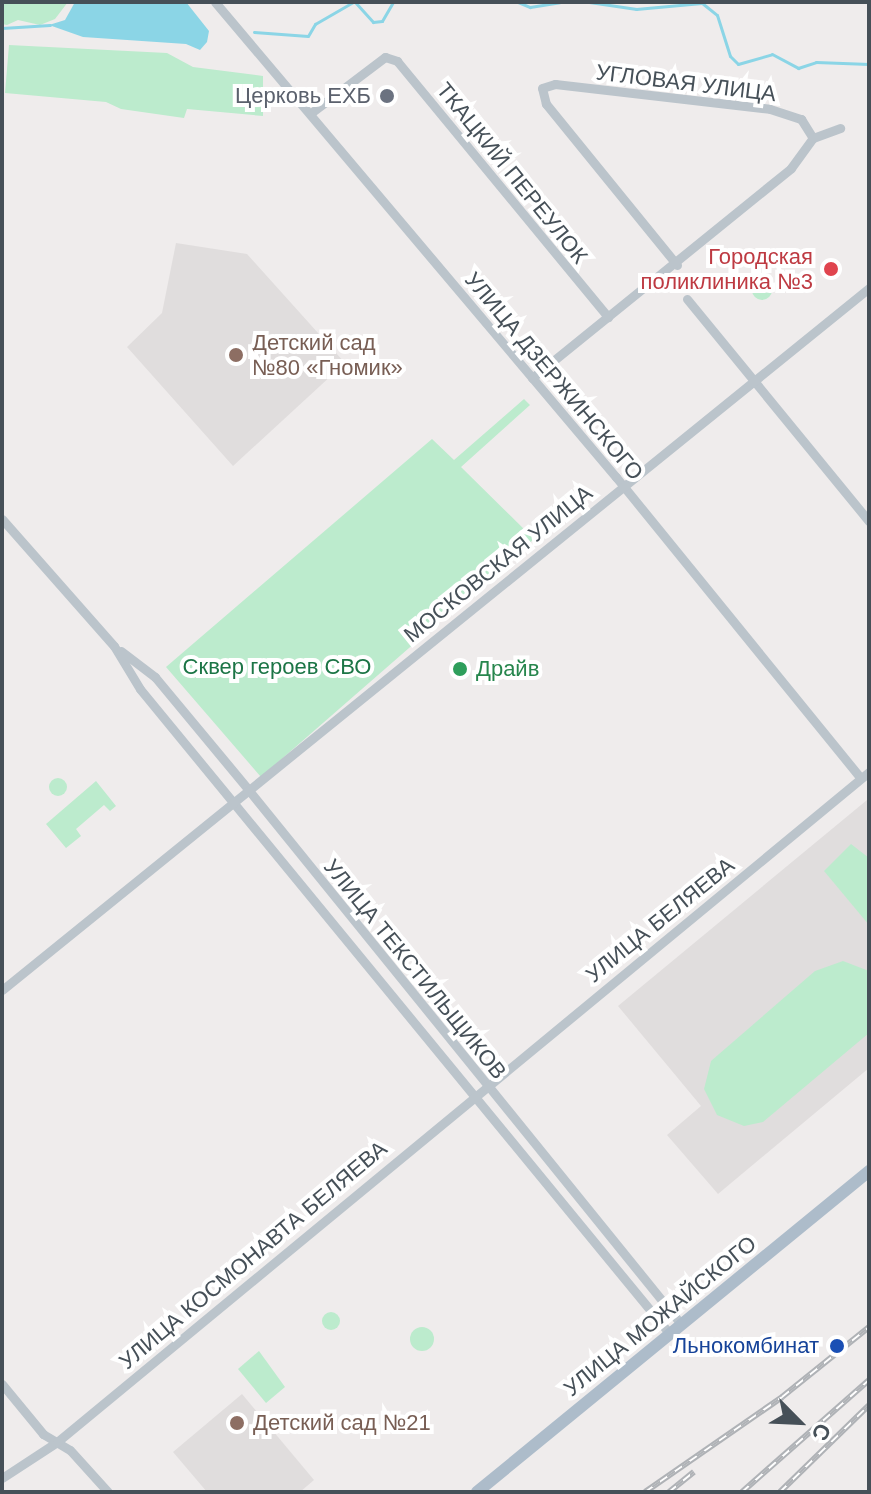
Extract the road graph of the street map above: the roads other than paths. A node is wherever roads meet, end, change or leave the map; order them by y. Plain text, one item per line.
1 (215, 2) edge
2 (311, 113) junction
3 (840, 128) dead end
4 (813, 138) junction
5 (677, 265) junction
6 (869, 288) edge
7 (687, 299) dead end
8 (608, 317) junction
9 (532, 378) junction
10 (755, 381) junction
11 (623, 486) junction
12 (2, 519) edge
13 (869, 521) edge
14 (114, 646) junction
15 (155, 677) junction
16 (140, 689) junction
17 (865, 775) edge
18 (247, 788) junction
19 (232, 801) junction
20 (2, 990) edge
21 (485, 1086) junction
22 (473, 1096) junction
23 (869, 1171) edge
24 (681, 1324) junction
25 (669, 1333) junction
26 (2, 1384) edge
27 (57, 1442) junction
28 (2, 1478) edge
29 (108, 1492) edge
30 (477, 1492) edge

1 - 2 street, УЛИЦА ДЗЕРЖИНСКОГО
2 - 8 street, ТКАЦКИЙ ПЕРЕУЛОК
2 - 9 street, УЛИЦА ДЗЕРЖИНСКОГО
3 - 4 street
4 - 5 street
4 - 5 street, УГЛОВАЯ УЛИЦА
5 - 8 street
6 - 10 street, МОСКОВСКАЯ УЛИЦА
7 - 10 street
8 - 9 street
9 - 11 street, УЛИЦА ДЗЕРЖИНСКОГО
10 - 11 street, МОСКОВСКАЯ УЛИЦА
10 - 13 street
11 - 17 street, УЛИЦА ДЗЕРЖИНСКОГО
11 - 18 street, МОСКОВСКАЯ УЛИЦА
12 - 14 street, УЛИЦА ТЕКСТИЛЬЩИКОВ
14 - 15 street, УЛИЦА ТЕКСТИЛЬЩИКОВ
14 - 16 street, УЛИЦА ТЕКСТИЛЬЩИКОВ
15 - 16 street
15 - 18 street, УЛИЦА ТЕКСТИЛЬЩИКОВ
16 - 19 street, УЛИЦА ТЕКСТИЛЬЩИКОВ
17 - 21 street, УЛИЦА БЕЛЯЕВА
18 - 19 street, МОСКОВСКАЯ УЛИЦА
18 - 21 street, УЛИЦА ТЕКСТИЛЬЩИКОВ
19 - 20 street, МОСКОВСКАЯ УЛИЦА
19 - 22 street, УЛИЦА ТЕКСТИЛЬЩИКОВ
21 - 22 street, УЛИЦА БЕЛЯЕВА
21 - 24 street, УЛИЦА ТЕКСТИЛЬЩИКОВ
22 - 25 street, УЛИЦА ТЕКСТИЛЬЩИКОВ
22 - 27 street, УЛИЦА КОСМОНАВТА БЕЛЯЕВА
23 - 24 main road, УЛИЦА МОЖАЙСКОГО
24 - 25 main road, УЛИЦА МОЖАЙСКОГО
25 - 30 main road, УЛИЦА МОЖАЙСКОГО
26 - 27 street
27 - 28 street, УЛИЦА КОСМОНАВТА БЕЛЯЕВА
27 - 29 street

